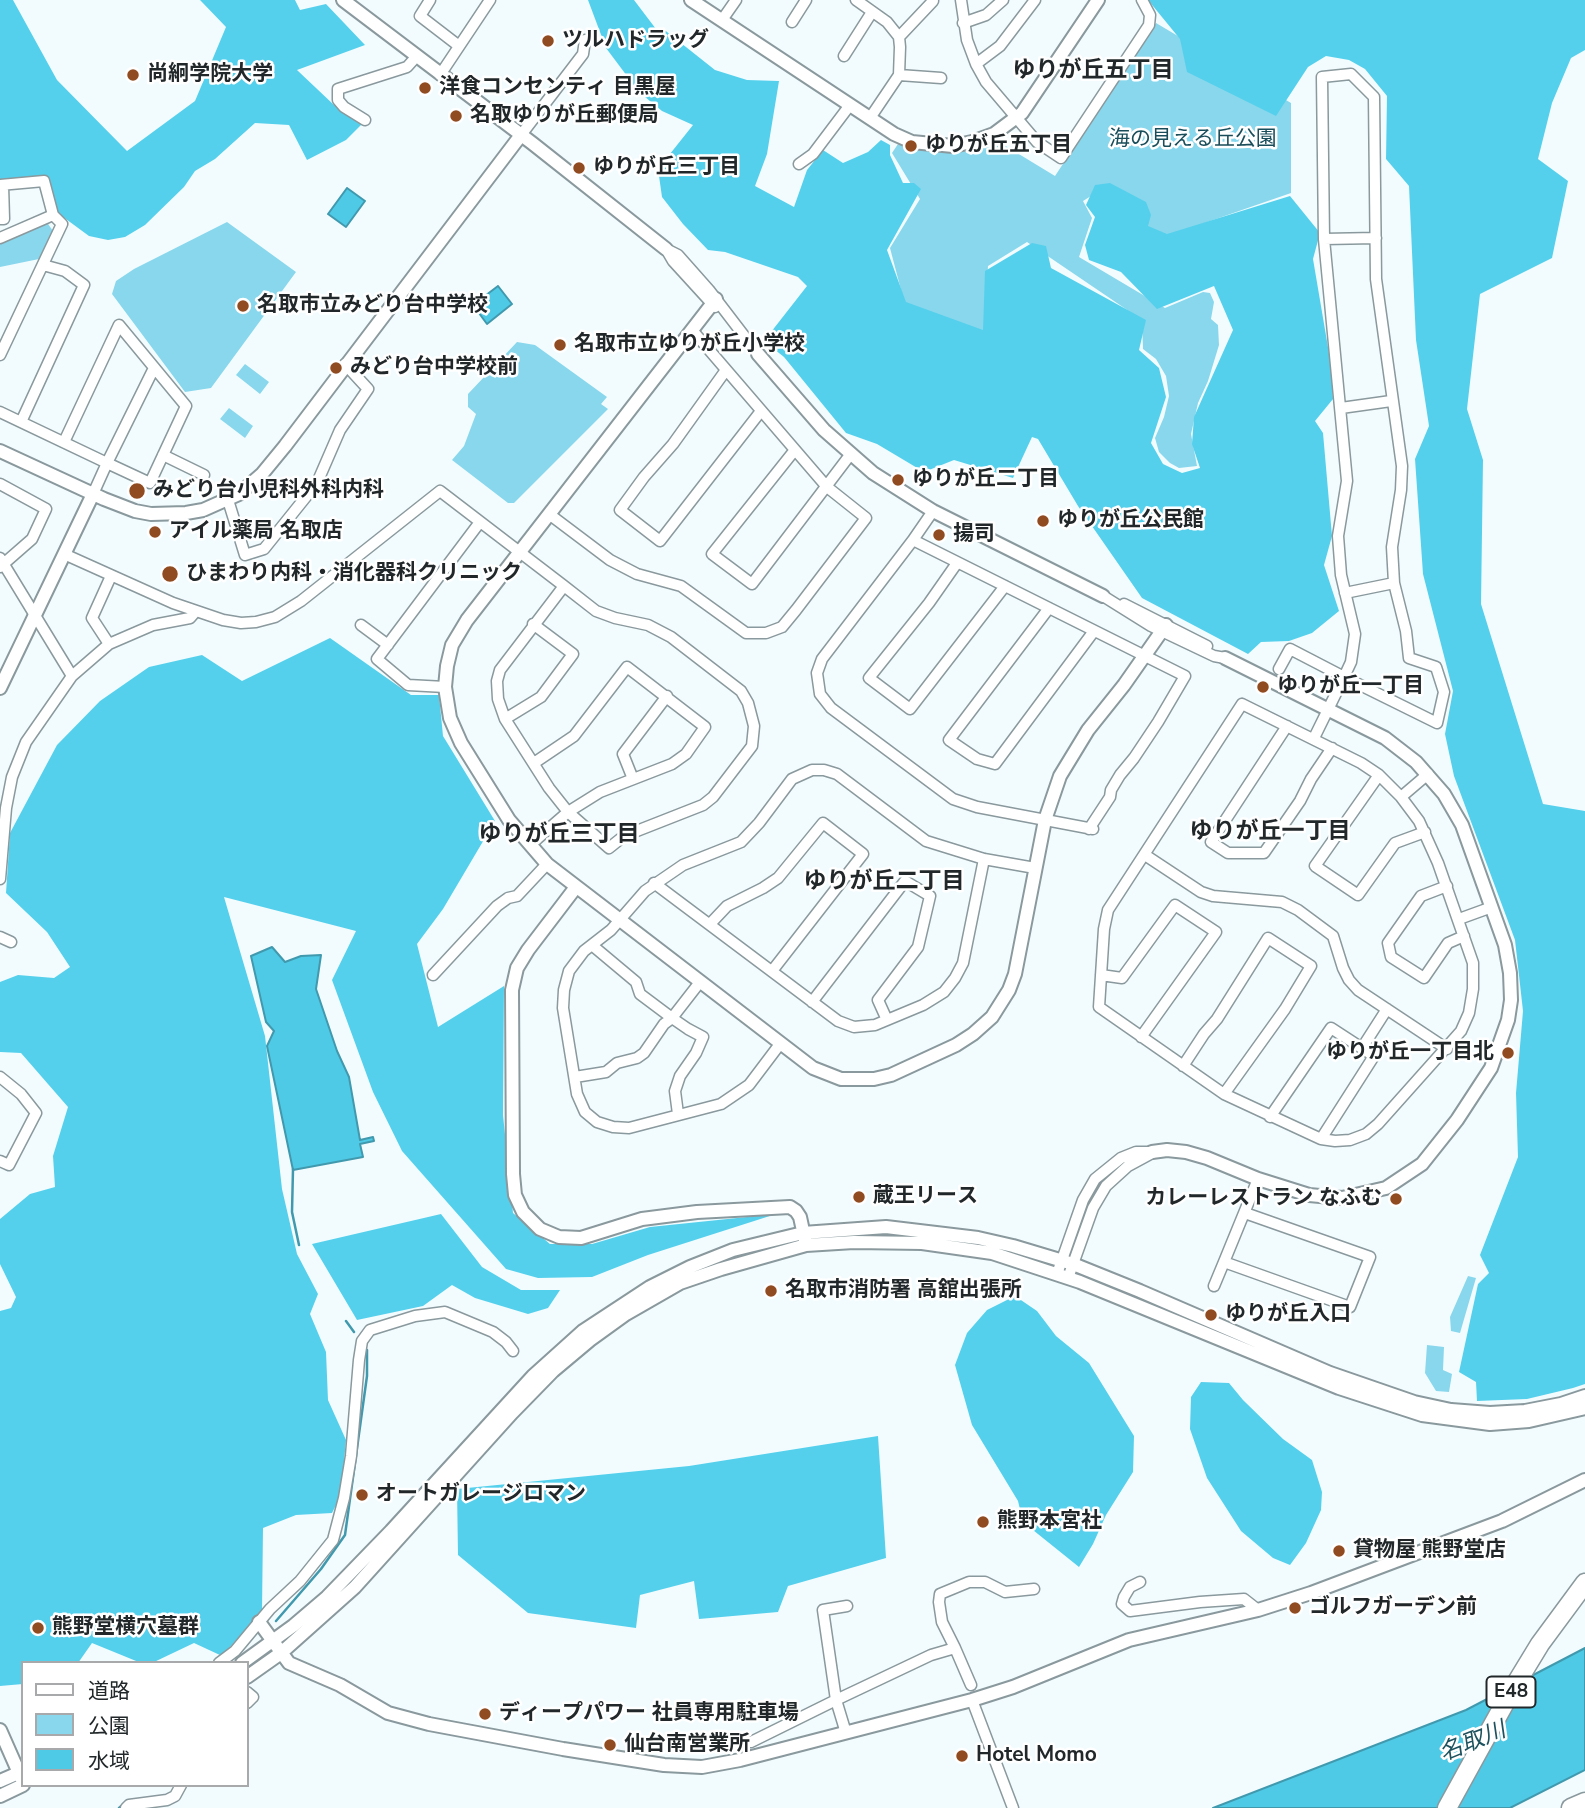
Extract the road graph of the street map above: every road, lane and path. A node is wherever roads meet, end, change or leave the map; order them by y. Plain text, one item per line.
1 (343, 0) edge
2 (430, 0) edge
3 (490, 0) edge
4 (691, 0) edge
5 (736, 0) edge
6 (806, 0) edge
7 (961, 0) edge
8 (1003, 0) edge
9 (1035, 0) edge
10 (1098, 0) edge
11 (1142, 0) edge
12 (861, 1) edge
13 (933, 1) edge
14 (872, 12) junction
15 (722, 20) junction
16 (792, 22) dead end
17 (963, 23) junction
18 (899, 37) junction
19 (585, 40) dead end
20 (459, 46) junction
21 (844, 56) dead end
22 (416, 57) junction
23 (976, 64) junction
24 (440, 75) junction
25 (899, 75) junction
26 (941, 78) dead end
27 (850, 105) junction
28 (1017, 117) junction
29 (870, 118) junction
30 (365, 120) dead end
31 (521, 135) junction
32 (799, 164) dead end
33 (2, 185) edge
34 (53, 215) junction
35 (0, 219) edge
36 (0, 238) edge
37 (1376, 238) junction
38 (1324, 239) junction
39 (666, 249) joint
40 (43, 265) junction
41 (714, 301) junction
42 (692, 330) junction
43 (758, 354) joint
44 (0, 355) edge
45 (345, 365) junction
46 (154, 368) junction
47 (726, 370) junction
48 (1391, 401) junction
49 (1341, 408) junction
50 (761, 411) junction
51 (0, 412) edge
52 (21, 422) junction
53 (64, 442) junction
54 (0, 451) edge
55 (794, 451) junction
56 (163, 455) junction
57 (850, 455) junction
58 (107, 463) junction
59 (204, 475) dead end
60 (0, 484) edge
61 (827, 487) junction
62 (93, 494) junction
63 (228, 500) junction
64 (933, 511) junction
65 (549, 514) junction
66 (480, 522) junction
67 (913, 540) junction
68 (519, 553) junction
69 (64, 554) junction
70 (1, 563) edge
71 (957, 563) junction
72 (111, 576) junction
73 (1394, 583) junction
74 (564, 586) junction
75 (1004, 586) junction
76 (1345, 593) junction
77 (1102, 596) joint
78 (1049, 608) junction
79 (195, 611) junction
80 (34, 615) junction
81 (533, 624) junction
82 (361, 625) dead end
83 (1164, 628) junction
84 (1094, 631) junction
85 (109, 644) junction
86 (388, 645) junction
87 (1145, 656) junction
88 (1231, 661) joint
89 (1279, 669) dead end
90 (72, 676) junction
91 (1344, 677) junction
92 (445, 687) junction
93 (0, 688) edge
94 (667, 696) junction
95 (1328, 710) junction
96 (506, 719) junction
97 (1287, 726) junction
98 (1314, 738) junction
99 (1332, 748) junction
100 (534, 763) junction
101 (1428, 774) junction
102 (1379, 775) junction
103 (633, 779) junction
104 (1401, 797) junction
105 (568, 812) junction
106 (1045, 820) junction
107 (1425, 832) junction
108 (530, 845) junction
109 (1145, 855) junction
110 (984, 859) junction
111 (547, 864) junction
112 (1035, 868) junction
113 (0, 879) edge
114 (654, 883) junction
115 (1447, 886) junction
116 (576, 887) junction
117 (1492, 907) junction
118 (1459, 919) junction
119 (620, 920) junction
120 (710, 925) junction
121 (1464, 936) junction
122 (0, 937) edge
123 (11, 942) dead end
124 (593, 946) junction
125 (772, 971) junction
126 (433, 975) dead end
127 (1101, 975) junction
128 (700, 982) junction
129 (812, 1002) junction
130 (1387, 1009) junction
131 (672, 1018) junction
132 (887, 1020) junction
133 (1141, 1037) junction
134 (780, 1044) junction
135 (1362, 1048) junction
136 (1447, 1049) junction
137 (1183, 1066) junction
138 (575, 1077) junction
139 (1, 1080) edge
140 (1224, 1094) junction
141 (678, 1114) junction
142 (1270, 1116) junction
143 (1321, 1139) junction
144 (1152, 1152) joint
145 (0, 1161) edge
146 (1258, 1179) junction
147 (1245, 1213) junction
148 (804, 1239) junction
149 (1224, 1262) junction
150 (1067, 1263) junction
151 (1062, 1276) junction
152 (1214, 1286) dead end
153 (513, 1351) dead end
154 (1585, 1396) edge
155 (1585, 1408) edge
156 (1585, 1480) edge
157 (1140, 1582) dead end
158 (1585, 1583) edge
159 (1034, 1588) dead end
160 (847, 1606) dead end
161 (1258, 1610) junction
162 (259, 1622) junction
163 (273, 1642) junction
164 (955, 1648) junction
165 (281, 1653) junction
166 (222, 1661) edge
167 (245, 1661) edge
168 (248, 1676) edge
169 (971, 1685) dead end
170 (836, 1700) junction
171 (972, 1700) junction
172 (0, 1730) edge
173 (846, 1733) junction
174 (751, 1742) dead end
175 (21, 1776) edge
176 (21, 1778) edge
177 (21, 1779) edge
178 (0, 1782) edge
179 (180, 1787) edge
180 (0, 1796) edge
181 (1585, 1802) edge
182 (126, 1808) edge
183 (1013, 1808) edge
184 (1447, 1808) edge
185 (1571, 1808) edge

1 - 22 street
2 - 20 street
3 - 20 street
4 - 15 street
5 - 15 street
6 - 16 street
7 - 17 street
8 - 17 street
9 - 23 street
10 - 28 street
11 - 28 street
12 - 14 street
13 - 18 street
14 - 18 street
14 - 21 street
15 - 27 street
17 - 23 street
18 - 25 street
19 - 31 street
20 - 24 street
22 - 24 street
22 - 30 street
23 - 28 street
24 - 31 street
25 - 26 street
25 - 29 street
27 - 29 street
27 - 32 street
28 - 29 street
31 - 39 street
31 - 45 street
33 - 34 street
33 - 35 street
34 - 36 street
34 - 40 street
37 - 38 street
37 - 38 street
37 - 48 street
38 - 49 street
39 - 41 street
40 - 44 street
40 - 52 street
41 - 42 street
41 - 43 street
42 - 47 street
42 - 65 street
43 - 57 street
45 - 63 street
45 - 63 street
46 - 53 street
46 - 56 street
46 - 58 street
47 - 50 street
47 - 50 street
48 - 49 street
48 - 73 street
49 - 76 street
50 - 55 street
51 - 52 street
52 - 53 street
53 - 58 street
54 - 62 street
55 - 61 street
55 - 61 street
56 - 58 street
56 - 59 street
57 - 61 street
57 - 64 street
58 - 62 street
60 - 70 street
61 - 65 street
62 - 63 street
62 - 69 street
64 - 67 street
64 - 77 street
65 - 68 street
66 - 68 street
66 - 79 street
66 - 86 street
67 - 71 street
67 - 106 street
68 - 74 street
68 - 92 street
69 - 72 street
69 - 80 street
70 - 80 street
71 - 75 street
71 - 75 street
72 - 79 street
72 - 85 street
73 - 76 street
73 - 91 street
74 - 81 street
74 - 105 street
75 - 78 street
76 - 91 street
77 - 83 street
78 - 84 street
78 - 84 street
79 - 85 street
80 - 90 street
80 - 93 street
81 - 96 street
81 - 96 street
82 - 86 street
83 - 87 street
83 - 88 street
84 - 87 street
85 - 90 street
86 - 92 street
87 - 106 street
87 - 106 street
88 - 95 street
89 - 91 street
90 - 113 street
91 - 95 street
92 - 108 street
94 - 100 street
94 - 103 street
94 - 103 street
95 - 98 street
95 - 101 street
96 - 100 street
97 - 98 street
97 - 99 street
97 - 109 street
98 - 99 street
99 - 102 street
100 - 105 street
101 - 104 street
101 - 117 street
102 - 104 street
102 - 107 street
103 - 105 street
104 - 107 street
105 - 108 street
106 - 112 street
107 - 115 street
108 - 111 street
109 - 127 street
109 - 130 street
110 - 112 street
110 - 114 street
110 - 132 street
111 - 116 street
111 - 126 street
112 - 134 street
114 - 119 street
114 - 120 street
115 - 118 street
115 - 121 street
116 - 119 street
116 - 148 street
117 - 118 street
117 - 146 street
118 - 121 street
119 - 124 street
119 - 128 street
120 - 125 street
120 - 125 street
121 - 136 street
122 - 123 street
124 - 131 street
124 - 138 street
125 - 129 street
127 - 133 street
127 - 133 street
128 - 131 street
128 - 134 street
129 - 132 street
129 - 132 street
130 - 135 street
130 - 136 street
131 - 138 street
131 - 141 street
133 - 137 street
134 - 141 street
135 - 142 street
135 - 143 street
136 - 143 street
137 - 140 street
137 - 140 street
138 - 141 street
139 - 145 street
140 - 142 street
142 - 143 street
144 - 146 street
144 - 150 street
146 - 147 street
147 - 149 street
147 - 149 street
148 - 150 street
148 - 151 street
148 - 163 street
148 - 165 street
149 - 152 street
150 - 151 street
150 - 154 street
151 - 155 street
153 - 162 street
156 - 161 street
157 - 161 street
158 - 184 highway, E48
159 - 164 street
160 - 170 street
161 - 171 street
162 - 163 street
162 - 166 street
163 - 165 street
163 - 167 street
164 - 169 street
164 - 170 street
165 - 168 street
165 - 173 street
170 - 173 street
170 - 174 street
171 - 173 street
171 - 183 street
172 - 175 street
176 - 178 street
177 - 180 street
179 - 182 street
181 - 185 highway

